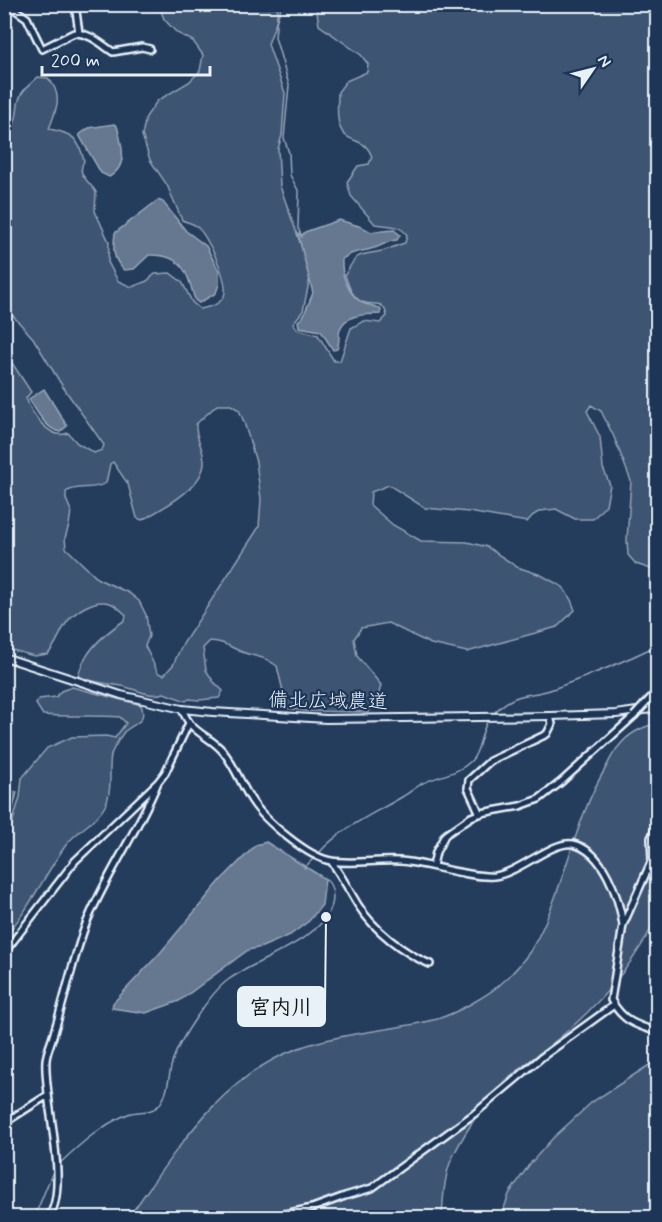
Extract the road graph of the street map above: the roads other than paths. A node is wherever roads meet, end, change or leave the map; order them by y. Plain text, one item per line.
1 (7, 4) edge
2 (75, 4) edge
3 (79, 33) junction
4 (150, 49) dead end
5 (4, 657) edge
6 (657, 690) edge
7 (657, 708) edge
8 (182, 709) junction
9 (550, 716) junction
10 (189, 723) junction
11 (158, 782) junction
12 (480, 814) junction
13 (657, 823) edge
14 (331, 861) junction
15 (433, 867) junction
16 (623, 925) junction
17 (4, 953) edge
18 (430, 964) dead end
19 (614, 1005) junction
20 (657, 1032) edge
21 (48, 1095) junction
22 (4, 1123) edge
23 (48, 1218) edge
24 (267, 1218) edge

1 - 3 street
2 - 3 street
3 - 4 street
5 - 8 street, 備北広域農道
6 - 12 street, bridge
7 - 9 street, 備北広域農道
8 - 9 street, 備北広域農道
8 - 10 street
9 - 12 street
10 - 11 street
10 - 14 street
11 - 17 street
11 - 21 street
12 - 15 street
13 - 16 street
14 - 15 street
14 - 18 street
15 - 16 street
16 - 19 street
19 - 20 street
19 - 24 street
21 - 22 street
21 - 23 street

